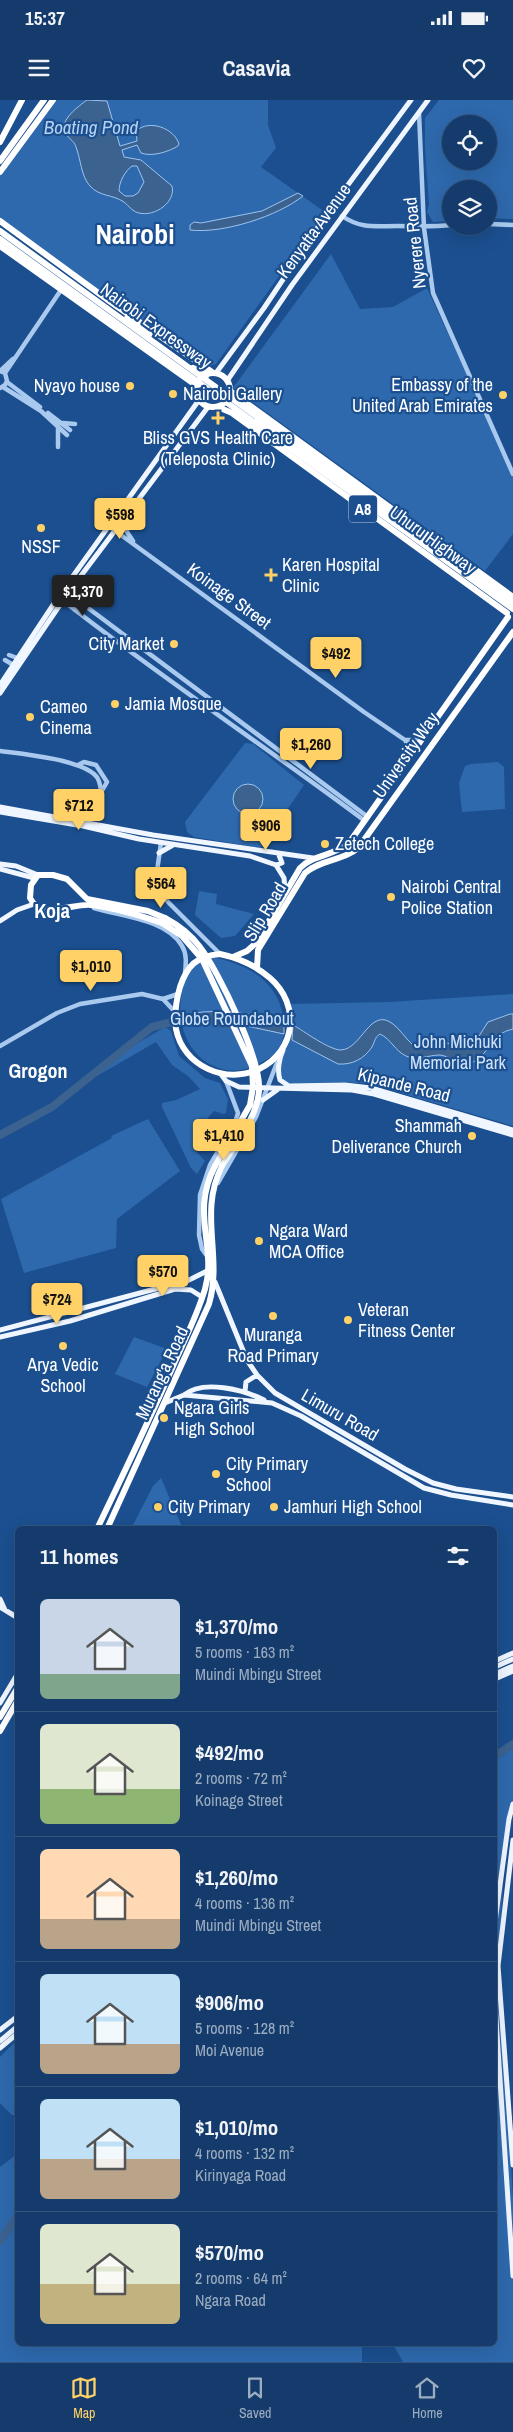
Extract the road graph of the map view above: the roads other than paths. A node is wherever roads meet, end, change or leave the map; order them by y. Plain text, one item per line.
1 (22, 100) edge
2 (44, 100) edge
3 (54, 100) edge
4 (411, 100) edge
5 (428, 100) edge
6 (418, 113) junction
7 (0, 142) edge
8 (0, 161) edge
9 (0, 172) edge
10 (342, 216) junction
11 (0, 221) edge
12 (497, 224) edge
13 (513, 225) edge
14 (0, 226) edge
15 (442, 226) edge
16 (424, 228) junction
17 (0, 231) edge
18 (0, 238) edge
19 (0, 246) edge
20 (293, 264) junction
21 (302, 271) junction
22 (61, 290) junction
23 (2, 372) edge
24 (212, 373) junction
25 (227, 381) junction
26 (7, 382) junction
27 (197, 386) junction
28 (2, 388) edge
29 (230, 391) junction
30 (199, 400) junction
31 (208, 407) junction
32 (218, 407) junction
33 (60, 424) junction
34 (75, 424) dead end
35 (69, 432) dead end
36 (58, 447) dead end
37 (513, 474) edge
38 (127, 524) dead end
39 (112, 529) junction
40 (136, 546) junction
41 (66, 592) junction
42 (61, 599) junction
43 (513, 600) edge
44 (509, 613) edge
45 (513, 624) edge
46 (116, 627) junction
47 (513, 632) edge
48 (110, 638) junction
49 (9, 655) dead end
50 (17, 658) junction
51 (5, 660) dead end
52 (24, 660) junction
53 (16, 666) junction
54 (0, 685) edge
55 (0, 693) edge
56 (405, 740) junction
57 (422, 740) junction
58 (0, 751) edge
59 (412, 753) junction
60 (78, 765) junction
61 (101, 791) junction
62 (0, 807) edge
63 (0, 812) edge
64 (366, 819) junction
65 (84, 822) junction
66 (161, 843) junction
67 (173, 845) junction
68 (159, 853) junction
69 (279, 855) junction
70 (313, 858) junction
71 (0, 864) edge
72 (276, 866) junction
73 (0, 869) edge
74 (305, 873) joint
75 (36, 876) junction
76 (284, 896) junction
77 (34, 904) junction
78 (86, 905) junction
79 (163, 920) junction
80 (0, 921) edge
81 (220, 954) junction
82 (233, 957) junction
83 (257, 968) junction
84 (185, 972) junction
85 (178, 994) junction
86 (164, 999) junction
87 (175, 1013) junction
88 (0, 1046) edge
89 (282, 1053) junction
90 (220, 1074) junction
91 (226, 1081) junction
92 (266, 1089) junction
93 (280, 1089) junction
94 (263, 1100) junction
95 (513, 1130) edge
96 (513, 1135) edge
97 (218, 1166) junction
98 (212, 1193) junction
99 (207, 1256) junction
100 (207, 1271) junction
101 (215, 1282) junction
102 (202, 1297) junction
103 (0, 1330) edge
104 (0, 1337) edge
105 (257, 1375) junction
106 (244, 1391) junction
107 (184, 1395) junction
108 (266, 1402) junction
109 (165, 1403) junction
110 (513, 1497) edge
111 (513, 1505) edge
112 (98, 1526) edge
113 (108, 1526) edge
114 (0, 1599) edge
115 (3, 1609) edge
116 (15, 1616) edge
117 (513, 1653) edge
118 (513, 1659) edge
119 (497, 1660) edge
120 (497, 1666) edge
121 (513, 1666) edge
122 (513, 1671) edge
123 (497, 1673) edge
124 (15, 1678) edge
125 (497, 1679) edge
126 (15, 1692) edge
127 (0, 1703) edge
128 (15, 1705) edge
129 (0, 1717) edge
130 (0, 1730) edge
131 (513, 1804) edge
132 (513, 1840) edge
133 (497, 1907) edge
134 (15, 2018) edge
135 (15, 2028) edge
136 (0, 2030) edge
137 (497, 2032) edge
138 (15, 2036) edge
139 (0, 2041) edge
140 (0, 2048) edge
141 (504, 2130) junction
142 (510, 2130) junction
143 (513, 2165) edge
144 (513, 2276) edge

1 - 7 highway
2 - 8 highway
3 - 9 highway
4 - 20 main road, Kenyatta Avenue
5 - 6 main road, Kenyatta Avenue
6 - 10 main road, Kenyatta Avenue
6 - 16 street, Nyerere Road
10 - 16 street
10 - 21 main road, Kenyatta Avenue
11 - 24 highway
12 - 13 street
14 - 24 highway
15 - 16 street
16 - 37 street, Nyerere Road
17 - 43 highway, Nairobi Expressway, bridge
18 - 44 highway, Nairobi Expressway, bridge
19 - 22 highway
20 - 21 main road
20 - 24 main road, Kenyatta Avenue
21 - 25 main road, Kenyatta Avenue
22 - 23 street
22 - 27 highway
23 - 26 street
24 - 25 highway
24 - 27 highway
25 - 29 highway
26 - 28 street
26 - 33 street
27 - 30 highway
28 - 33 street
29 - 32 highway
29 - 43 highway, Uhuru Highway / A8
30 - 31 highway
30 - 39 main road
31 - 32 highway, A8
31 - 39 main road
32 - 44 highway, Uhuru Highway / A8
33 - 34 street
33 - 35 street
33 - 36 street
38 - 40 street
39 - 40 street, Koinage Street
39 - 41 main road
40 - 56 street, Koinage Street
41 - 42 main road
41 - 46 street
42 - 48 street
42 - 50 main road
42 - 52 main road
43 - 44 highway, University Way
44 - 45 highway, A8
44 - 57 highway, University Way
46 - 48 street
46 - 64 street
47 - 74 highway, University Way
48 - 64 street
49 - 50 street
50 - 52 street
50 - 53 main road
51 - 53 street
52 - 53 main road
53 - 54 main road
53 - 55 main road
56 - 57 street
56 - 59 street, Koinage Street
57 - 59 highway, University Way
58 - 60 street
59 - 64 highway, University Way
60 - 61 street
60 - 61 street
61 - 65 street
62 - 65 main road
63 - 66 main road, Slip Road
64 - 70 highway, University Way
65 - 69 main road
66 - 67 main road, Slip Road
66 - 68 street
67 - 68 main road
67 - 72 main road, Slip Road
68 - 81 street
69 - 70 main road
69 - 72 main road
70 - 76 highway, Slip Road
71 - 75 main road
72 - 76 main road, Slip Road
73 - 75 main road
74 - 83 highway, Slip Road
75 - 77 highway
75 - 79 highway
76 - 82 highway, Slip Road
77 - 78 highway
77 - 80 main road
78 - 79 highway
78 - 84 street
79 - 97 highway, Murang'a Road, bridge
81 - 82 highway
81 - 84 highway
82 - 83 highway
83 - 89 highway
84 - 85 highway
85 - 86 street
85 - 87 highway
86 - 87 street
86 - 88 street
87 - 90 highway
89 - 90 highway
89 - 92 street, Murang'a Road
89 - 95 main road, Kipande Road
90 - 91 main road
91 - 92 main road, Kipande Road
91 - 99 street, Murang'a Road
92 - 93 main road, Kipande Road
92 - 94 street, Murang'a Road
93 - 94 main road
93 - 96 main road, Kipande Road
94 - 98 street, Murang'a Road
97 - 98 highway, Murang'a Road
97 - 99 highway, Murang'a Road
98 - 101 highway, Murang'a Road
99 - 100 highway, Murang'a Road
100 - 102 highway, Murang'a Road
100 - 103 main road
101 - 105 main road, Limuru Road
101 - 109 highway, Murang'a Road
102 - 104 main road
102 - 112 highway, Murang'a Road
105 - 106 main road
105 - 110 main road, Limuru Road
106 - 107 main road
106 - 108 main road
107 - 108 main road, Limuru Road
107 - 109 main road, Limuru Road
108 - 111 main road, Limuru Road
109 - 113 highway, Murang'a Road
114 - 115 main road
115 - 116 main road
117 - 119 main road
118 - 120 main road
121 - 123 main road
122 - 125 main road
124 - 127 main road
126 - 129 highway
128 - 130 highway
131 - 133 main road
132 - 142 main road
134 - 136 main road
135 - 139 main road
137 - 141 main road
138 - 140 main road
141 - 142 main road
141 - 144 main road
142 - 143 main road

